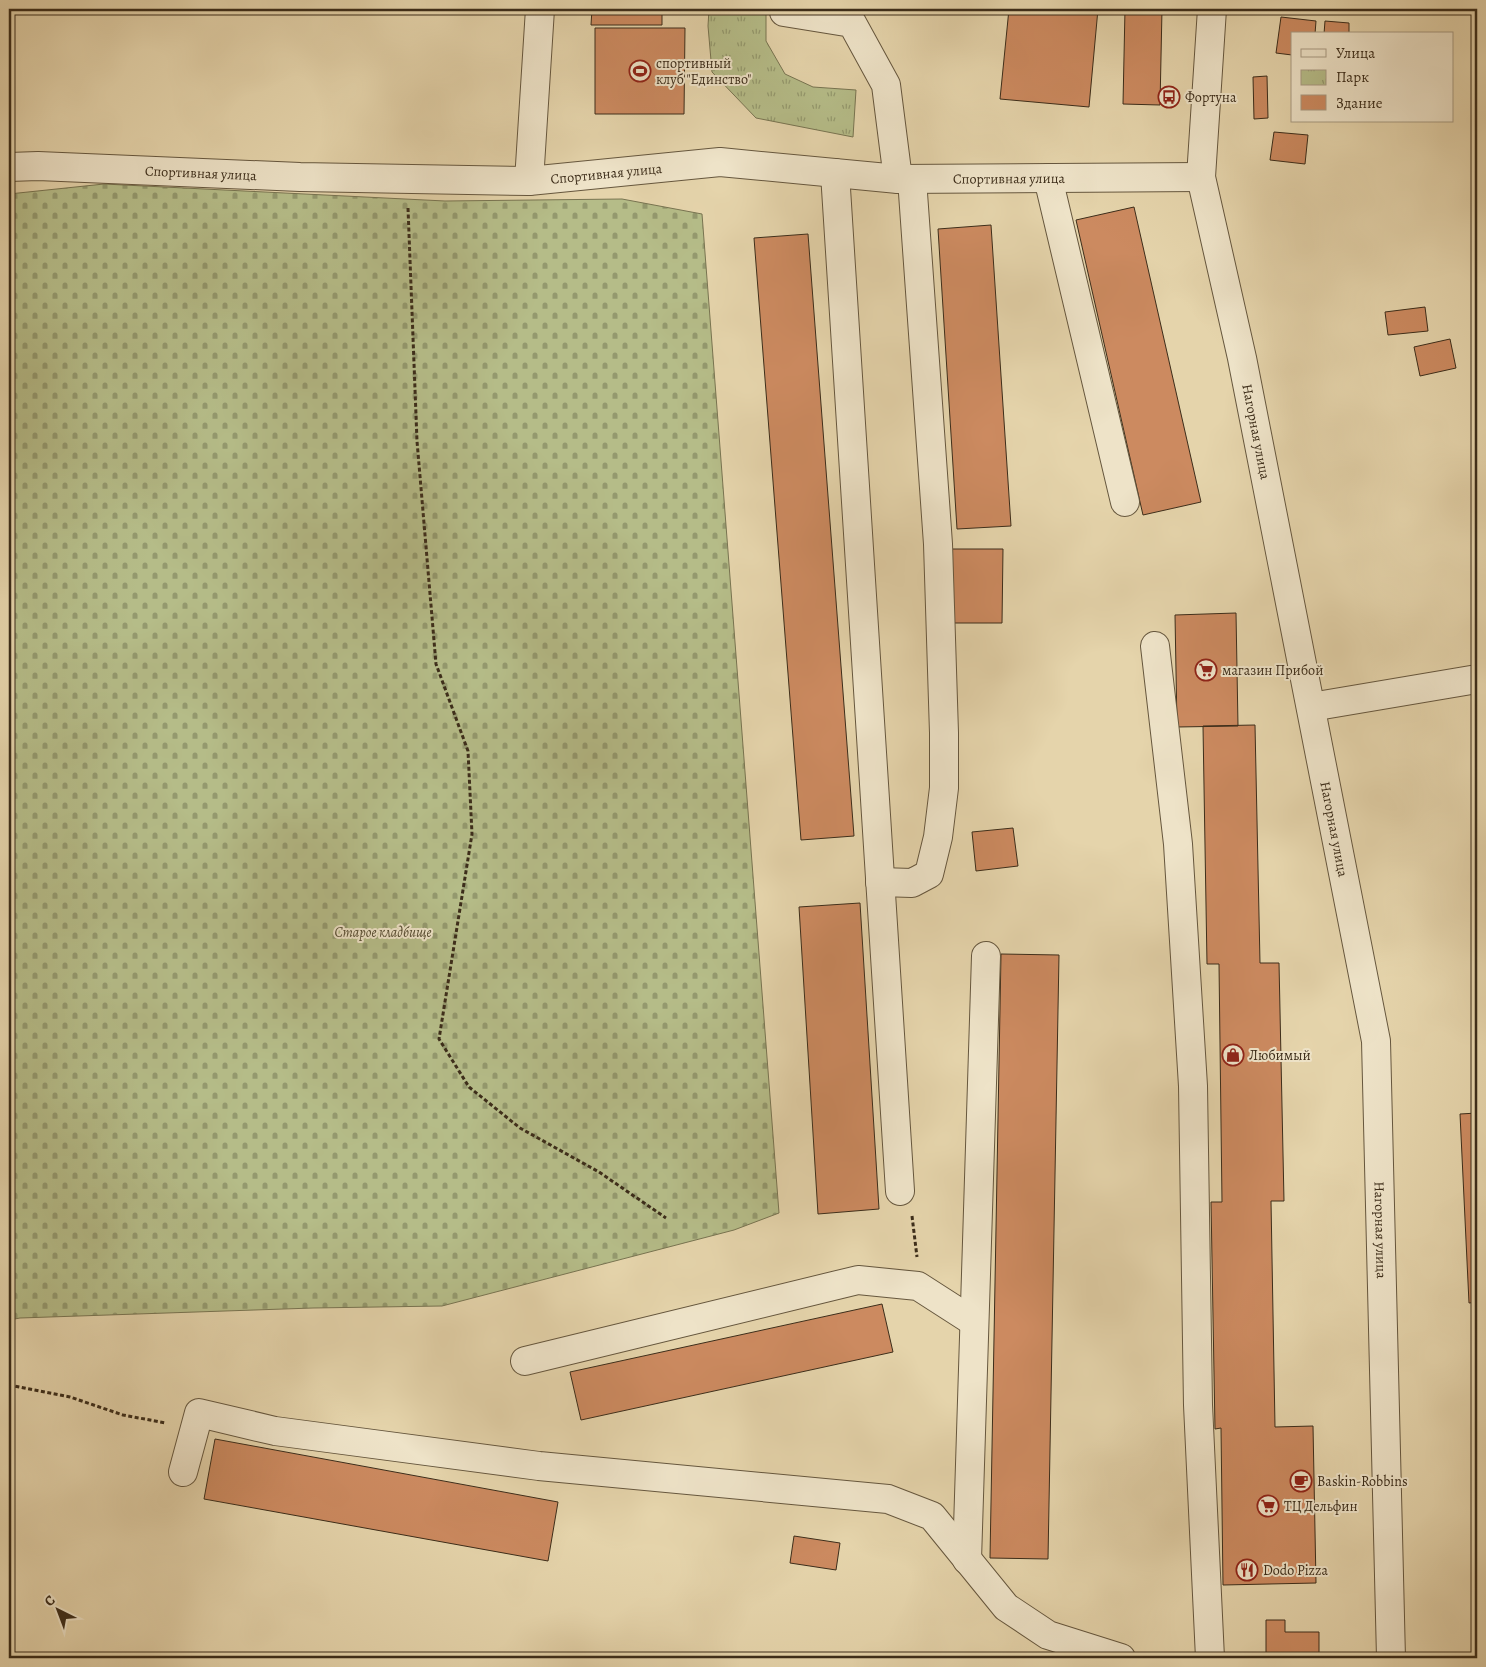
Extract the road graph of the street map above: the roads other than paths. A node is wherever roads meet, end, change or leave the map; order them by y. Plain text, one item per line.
1 (540, 9) edge
2 (784, 9) edge
3 (1212, 9) edge
4 (9, 167) edge
5 (835, 173) junction
6 (1048, 178) junction
7 (1201, 178) junction
8 (905, 179) junction
9 (528, 181) junction
10 (1125, 502) dead end
11 (1155, 646) dead end
12 (1477, 679) edge
13 (1311, 707) junction
14 (880, 882) junction
15 (986, 956) dead end
16 (906, 1200) road end
17 (974, 1322) junction
18 (525, 1361) dead end
19 (183, 1472) dead end
20 (967, 1560) junction
21 (1121, 1658) edge
22 (1210, 1658) edge
23 (1391, 1658) edge

1 - 9 street
2 - 8 street
3 - 7 street, Нагорная улица
4 - 9 street, Спортивная улица
5 - 8 street, Спортивная улица
5 - 9 street, Спортивная улица
5 - 14 street
6 - 7 street, Спортивная улица
6 - 8 street, Спортивная улица
6 - 10 street
7 - 13 street, Нагорная улица
8 - 14 street
11 - 22 street
12 - 13 street
13 - 23 street, Нагорная улица
14 - 16 street
15 - 17 street
17 - 18 street
17 - 20 street
19 - 20 street
20 - 21 street

